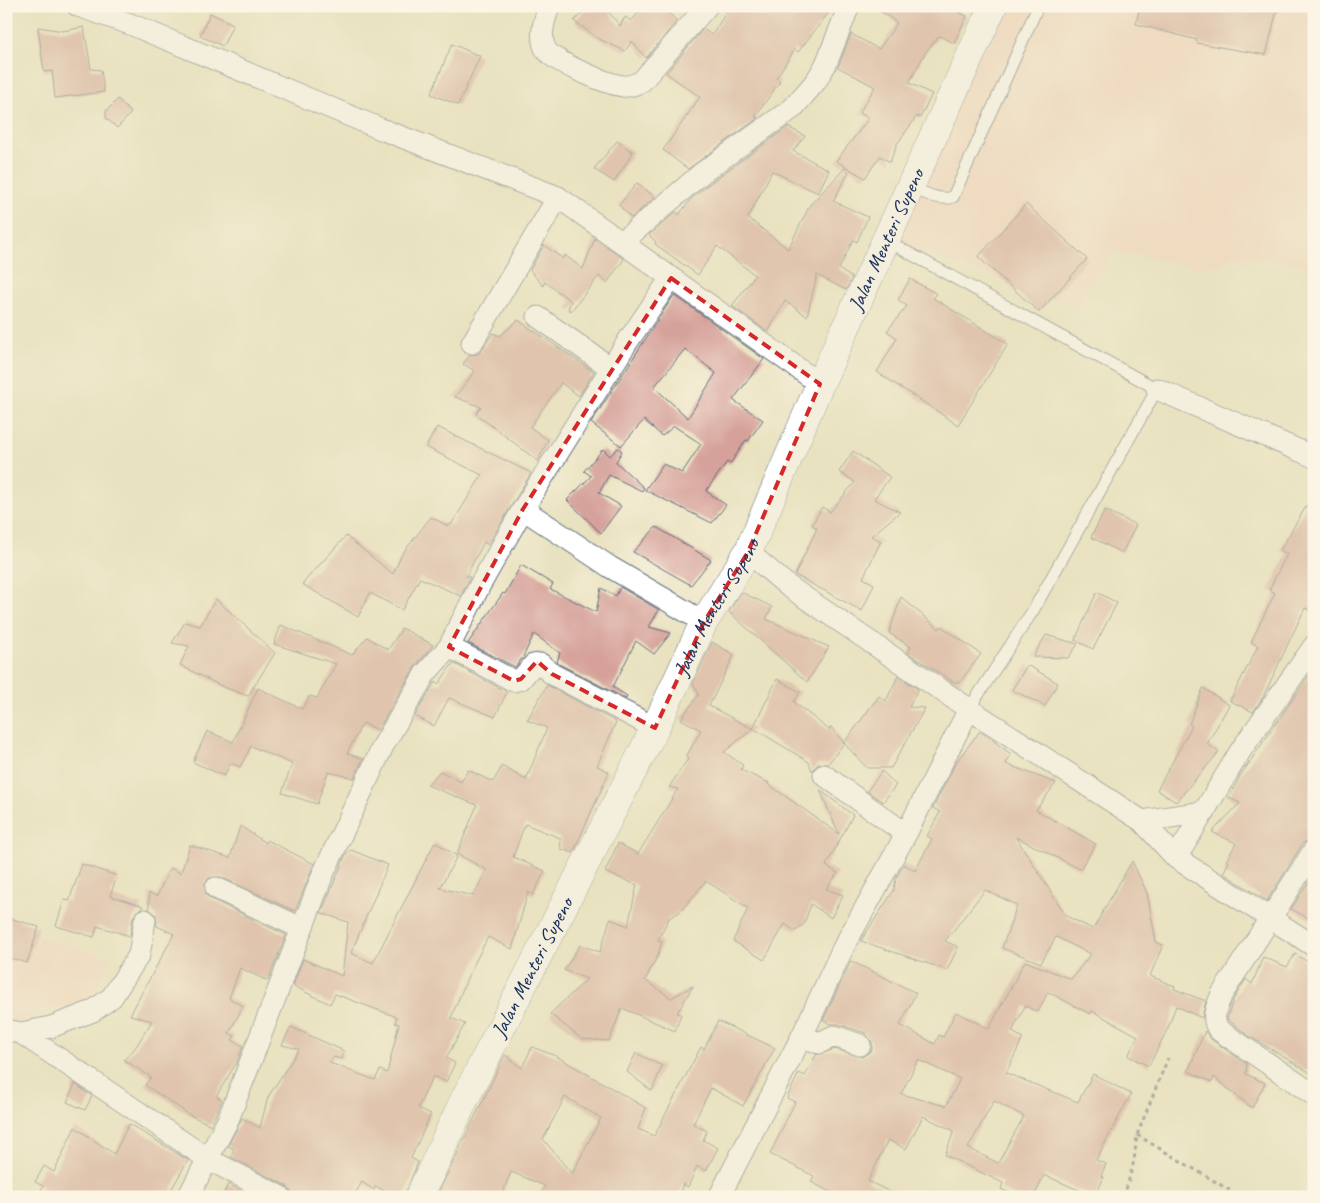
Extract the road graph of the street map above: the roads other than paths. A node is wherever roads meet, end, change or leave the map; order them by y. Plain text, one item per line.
1 (78, 6) edge
2 (549, 6) edge
3 (707, 6) edge
4 (849, 6) edge
5 (993, 6) edge
6 (1038, 6) edge
7 (910, 188) junction
8 (558, 197) junction
9 (887, 241) junction
10 (622, 242) junction
11 (671, 278) junction
12 (538, 317) dead end
13 (472, 343) dead end
14 (611, 368) junction
15 (820, 384) junction
16 (1157, 389) junction
17 (1314, 457) edge
18 (523, 509) junction
19 (748, 552) junction
20 (704, 622) junction
21 (1314, 646) edge
22 (449, 648) junction
23 (969, 709) junction
24 (656, 728) junction
25 (824, 774) dead end
26 (1205, 812) junction
27 (1142, 821) junction
28 (906, 834) junction
29 (1314, 850) edge
30 (1176, 858) junction
31 (216, 888) dead end
32 (145, 920) dead end
33 (1270, 920) junction
34 (302, 928) junction
35 (1314, 946) edge
36 (14, 1032) edge
37 (802, 1036) junction
38 (860, 1045) dead end
39 (1314, 1095) edge
40 (208, 1159) junction
41 (188, 1197) edge
42 (280, 1197) edge
43 (419, 1197) edge
44 (718, 1197) edge

1 - 8 street
2 - 3 street
4 - 10 street
5 - 7 main road, Jalan Menteri Supeno
6 - 7 lane
7 - 9 main road, Jalan Menteri Supeno
8 - 10 street
8 - 13 street
9 - 15 main road, Jalan Menteri Supeno
9 - 16 lane
10 - 11 street
11 - 14 street
11 - 15 street
12 - 14 street
14 - 18 street
15 - 19 main road, Jalan Menteri Supeno
16 - 17 street
16 - 23 lane
18 - 20 street
18 - 22 street
19 - 20 main road, Jalan Menteri Supeno
19 - 23 street
20 - 24 main road, Jalan Menteri Supeno
21 - 26 street
22 - 24 street
22 - 34 street
23 - 27 street
23 - 28 street
24 - 43 main road, Jalan Menteri Supeno
25 - 28 street
26 - 27 street
26 - 30 street
27 - 30 street
28 - 37 street
29 - 33 street
30 - 33 street
31 - 34 street
32 - 36 street
33 - 35 street
33 - 39 street
34 - 40 street
36 - 40 street
37 - 38 street
37 - 44 street
40 - 41 street
40 - 42 street

